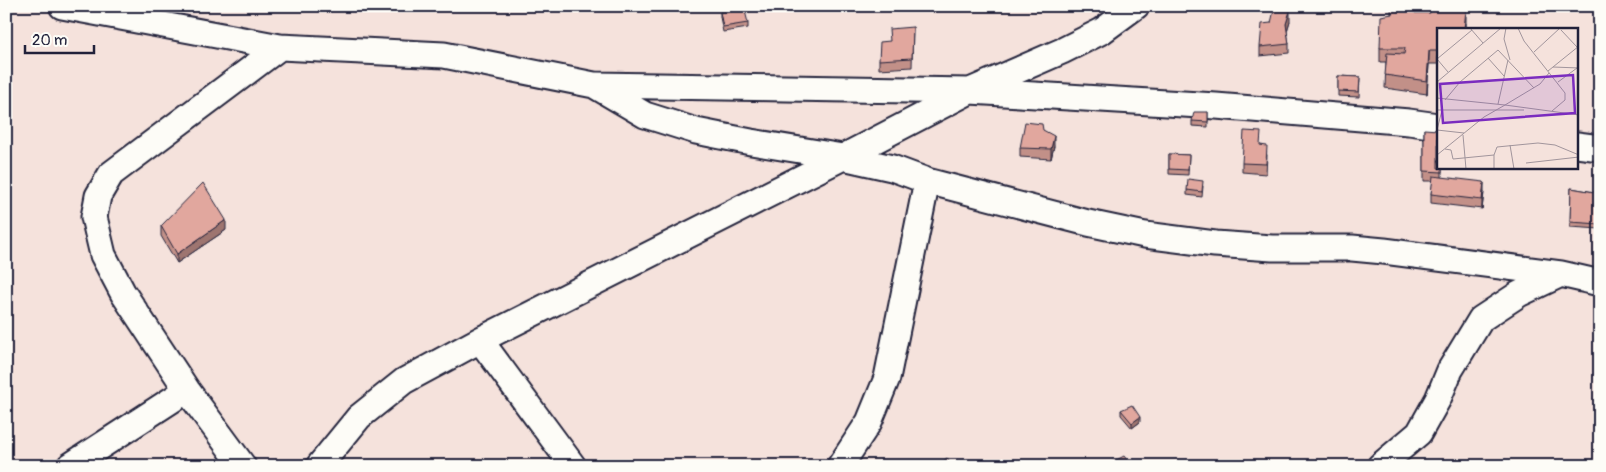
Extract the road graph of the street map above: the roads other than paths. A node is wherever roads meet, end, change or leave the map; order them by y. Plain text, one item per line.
1 (62, 6) edge
2 (1136, 6) edge
3 (280, 47) junction
4 (594, 85) junction
5 (970, 91) junction
6 (1437, 126) edge
7 (1578, 145) edge
8 (1600, 148) edge
9 (843, 157) junction
10 (926, 181) junction
11 (1561, 274) junction
12 (1600, 283) edge
13 (480, 340) junction
14 (187, 390) junction
15 (70, 466) edge
16 (243, 466) edge
17 (319, 466) edge
18 (573, 466) edge
19 (840, 466) edge
20 (1380, 466) edge

1 - 3 street
2 - 5 street
3 - 4 street
3 - 14 street
4 - 5 street
4 - 9 street
5 - 6 street
5 - 9 street
7 - 8 street
9 - 10 street
9 - 13 street
10 - 11 street
10 - 19 street
11 - 12 street
11 - 20 street
13 - 17 street
13 - 18 street
14 - 15 street
14 - 16 street

